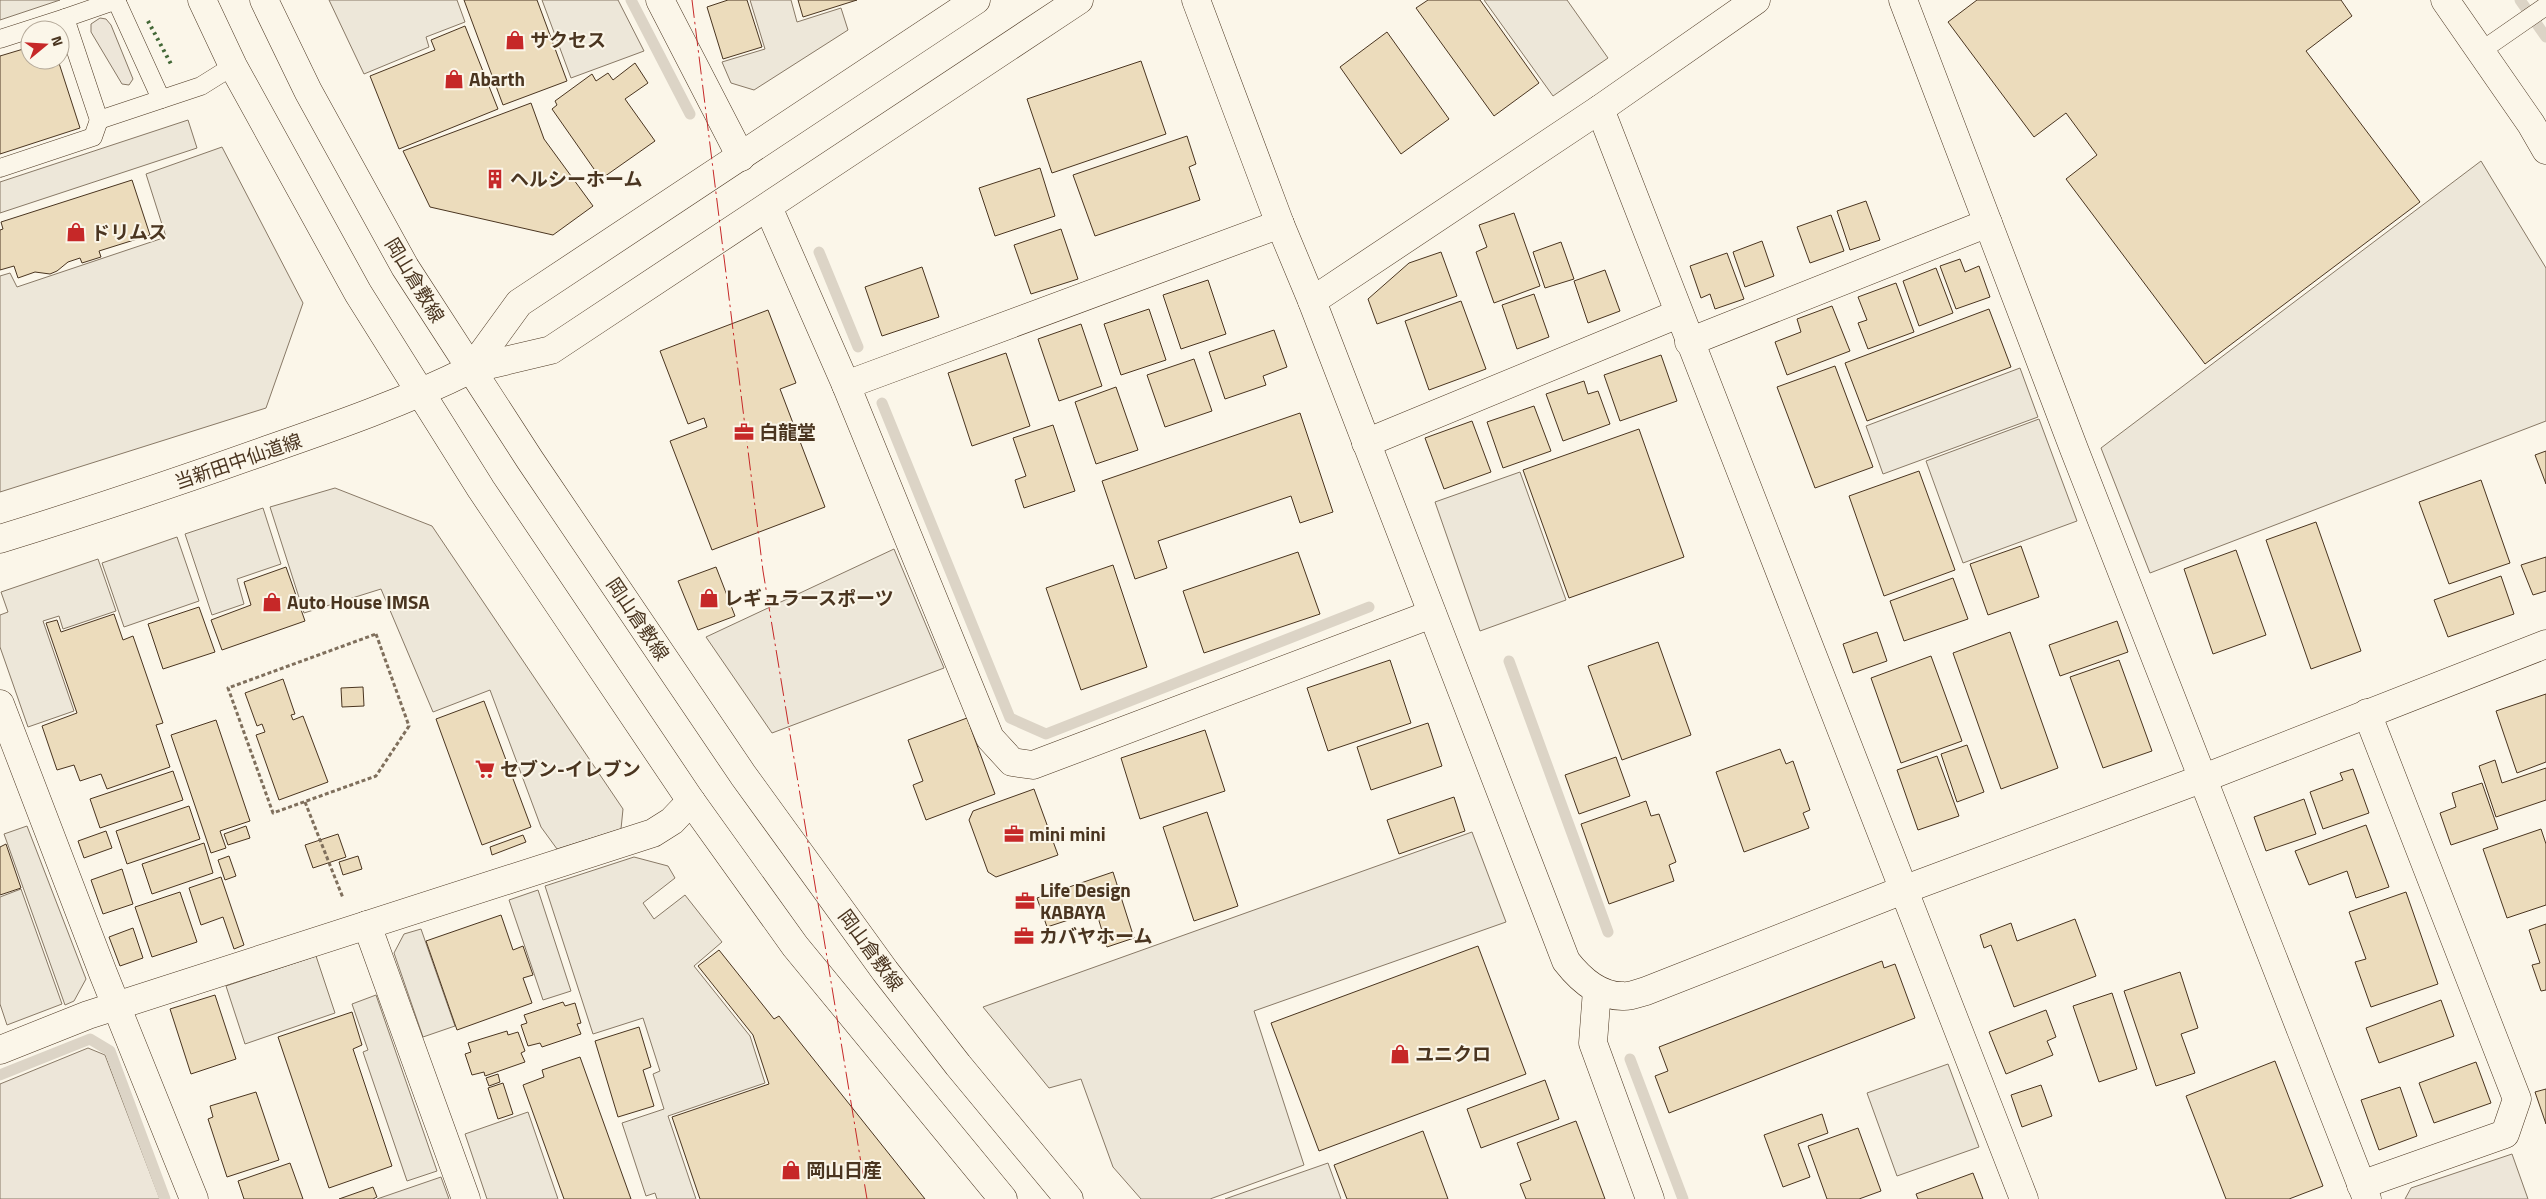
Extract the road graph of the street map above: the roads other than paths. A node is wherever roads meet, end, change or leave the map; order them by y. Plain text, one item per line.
1 (117, 0) edge
2 (202, 0) edge
3 (264, 0) edge
4 (660, 0) edge
5 (976, 0) edge
6 (1079, 0) edge
7 (1196, 0) edge
8 (1756, 0) edge
9 (1903, 0) edge
10 (2445, 0) edge
11 (2536, 12) edge
12 (65, 18) junction
13 (0, 40) edge
14 (2481, 51) junction
15 (233, 66) junction
16 (161, 100) junction
17 (1600, 110) junction
18 (100, 120) junction
19 (2546, 150) edge
20 (741, 157) junction
21 (0, 168) edge
22 (768, 207) junction
23 (1988, 223) junction
24 (1280, 224) junction
25 (1312, 302) junction
26 (1678, 314) junction
27 (1689, 342) junction
28 (471, 369) junction
29 (846, 386) junction
30 (421, 394) junction
31 (1366, 443) junction
32 (0, 539) edge
33 (1432, 614) junction
34 (2546, 644) edge
35 (0, 704) edge
36 (2367, 713) junction
37 (2204, 778) junction
38 (691, 801) junction
39 (1903, 890) junction
40 (361, 927) junction
41 (1597, 990) junction
42 (117, 1005) junction
43 (0, 1050) edge
44 (2364, 1192) edge
45 (194, 1199) edge
46 (466, 1199) edge
47 (1003, 1199) edge
48 (1069, 1199) edge
49 (1650, 1199) edge
50 (2024, 1199) edge

1 - 12 lane
1 - 16 lane
2 - 15 street
3 - 28 street, 岡山倉敷線
4 - 20 street
5 - 20 street
6 - 22 street
7 - 24 street
8 - 17 street
9 - 23 street
10 - 14 street
11 - 14 lane
12 - 13 lane
12 - 18 lane
14 - 19 street
15 - 16 lane
15 - 30 street
16 - 18 lane
17 - 25 street
17 - 26 street
18 - 21 lane
20 - 28 street
22 - 28 street
22 - 29 street
23 - 27 street
23 - 37 street
24 - 25 street
24 - 29 street
25 - 31 street
26 - 27 street
26 - 31 street
27 - 39 street
28 - 30 street, 当新田中仙道線
28 - 48 street, 岡山倉敷線
29 - 33 street
30 - 32 street, 当新田中仙道線
30 - 38 street
31 - 33 street
33 - 41 street
34 - 36 street
35 - 42 street
36 - 37 street
36 - 44 street
37 - 39 street
37 - 44 street
38 - 40 street
38 - 47 street
39 - 41 street
39 - 50 street
40 - 42 street
40 - 46 street
41 - 49 street
42 - 43 street
42 - 45 street

